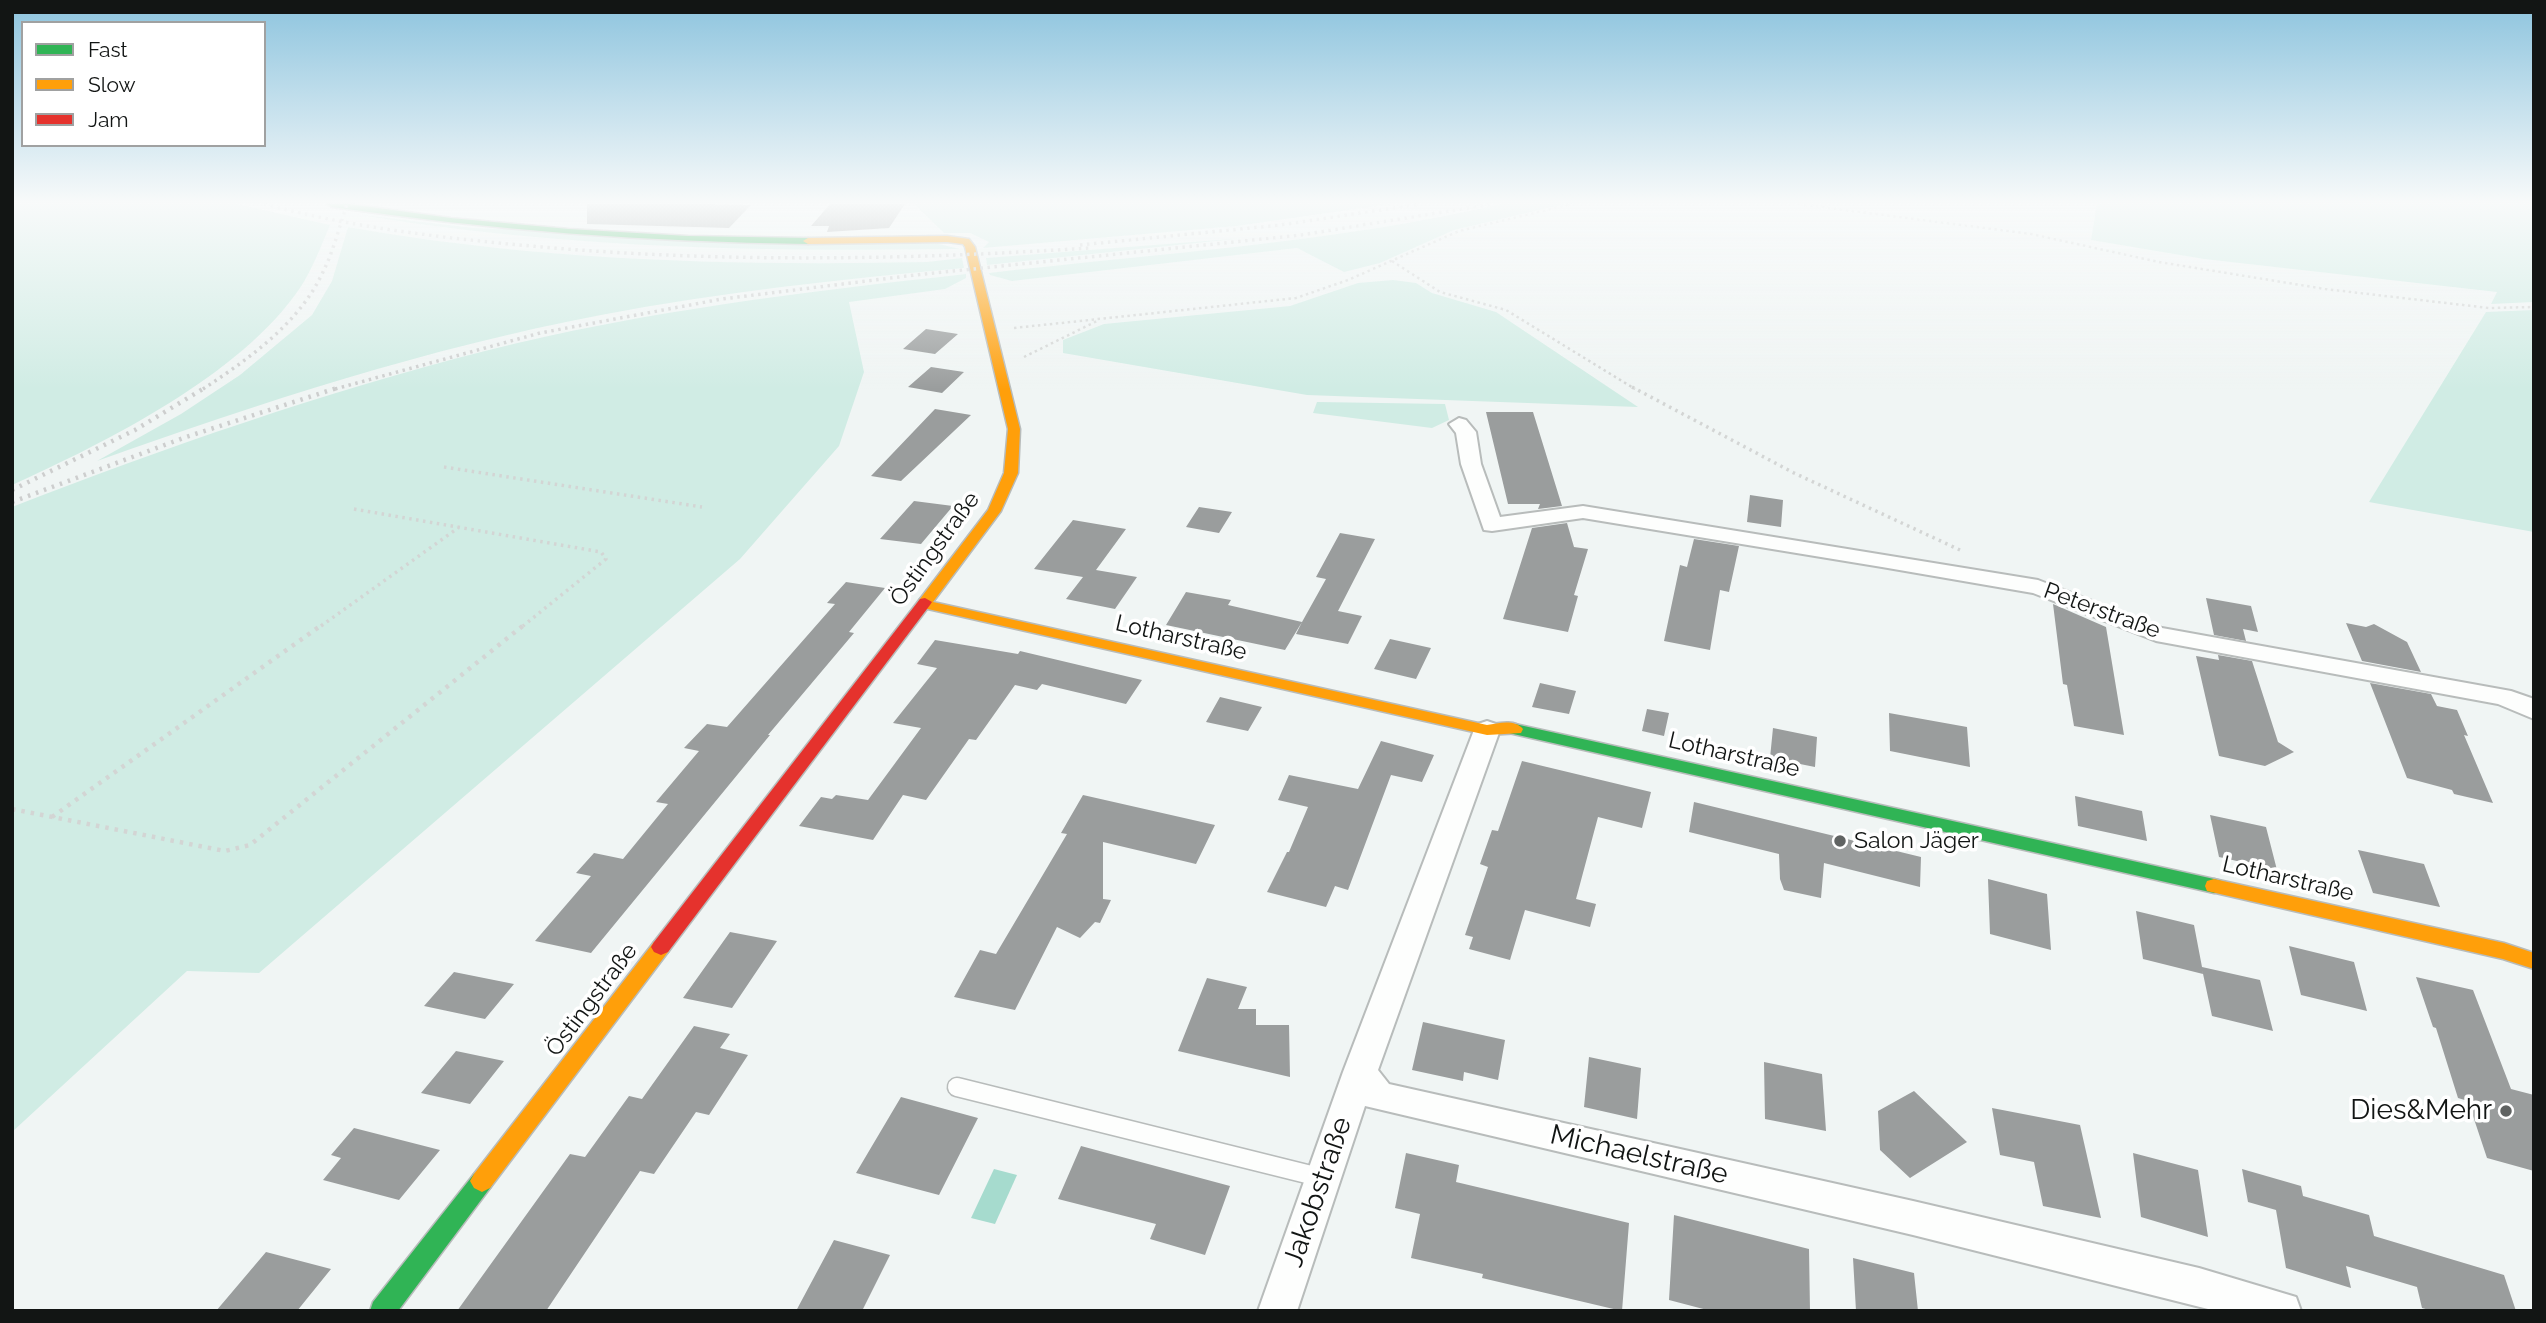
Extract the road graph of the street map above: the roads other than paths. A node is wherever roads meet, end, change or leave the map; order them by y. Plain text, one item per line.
1 (975, 266) edge
2 (1460, 424) dead end
3 (924, 604) junction
4 (2534, 711) edge
5 (1487, 730) junction
6 (2534, 961) edge
7 (1360, 1072) junction
8 (957, 1087) dead end
9 (1323, 1178) junction
10 (382, 1311) edge
11 (1277, 1311) edge
12 (2282, 1311) edge

1 - 3 street, Östingstraße
2 - 4 street, Peterstraße
3 - 5 street, Lotharstraße
3 - 10 street, Östingstraße
5 - 6 street, Lotharstraße
5 - 7 street
7 - 9 street, Jakobstraße
7 - 12 street, Michaelstraße
8 - 9 lane
9 - 11 street, Jakobstraße

